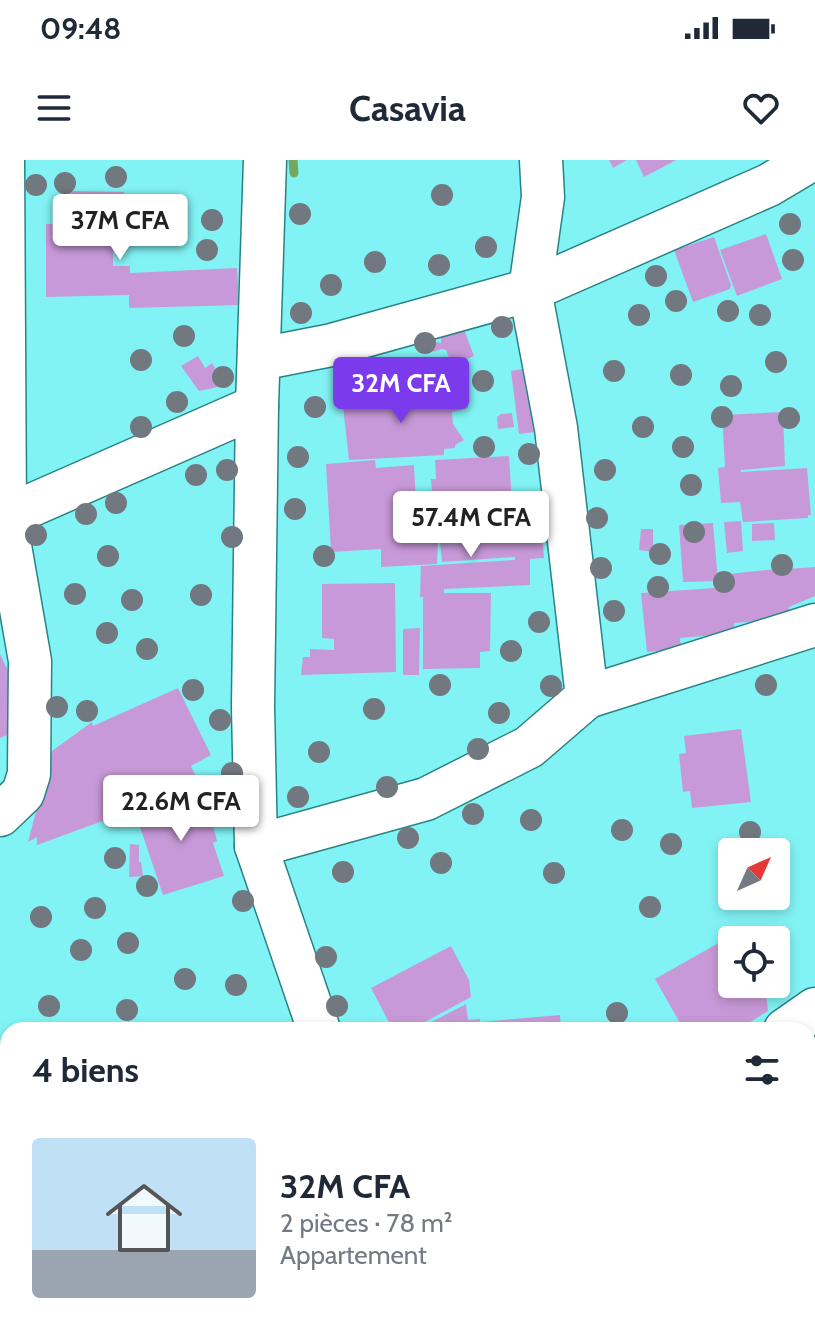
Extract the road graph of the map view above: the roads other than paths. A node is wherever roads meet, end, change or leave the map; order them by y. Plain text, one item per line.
1 (3, 160) edge
2 (265, 160) edge
3 (541, 160) edge
4 (811, 160) edge
5 (530, 290) junction
6 (260, 359) junction
7 (257, 406) junction
8 (2, 518) edge
9 (815, 625) edge
10 (587, 697) junction
11 (0, 815) edge
12 (256, 846) junction
13 (815, 1009) edge
14 (316, 1022) edge
15 (796, 1022) edge

1 - 8 street
2 - 6 street
3 - 5 street
4 - 5 street
5 - 6 street
5 - 10 street
6 - 7 street
7 - 8 street
7 - 12 street
8 - 11 street
9 - 10 street
10 - 12 street
12 - 14 street
13 - 15 street

